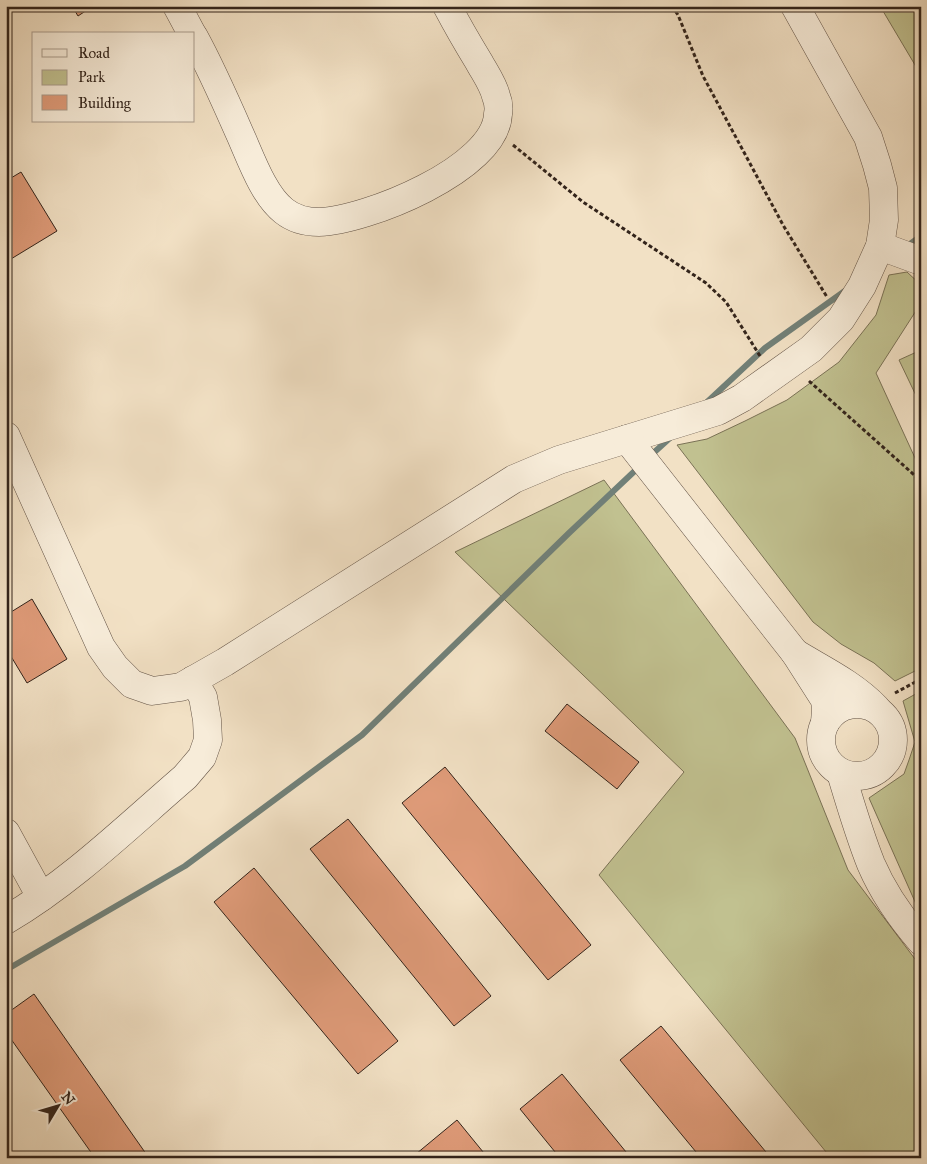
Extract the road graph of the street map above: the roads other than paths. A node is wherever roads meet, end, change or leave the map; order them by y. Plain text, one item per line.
1 (176, 6) edge
2 (447, 6) edge
3 (795, 6) edge
4 (191, 32) edge
5 (195, 39) edge
6 (880, 246) junction
7 (921, 261) edge
8 (6, 436) edge
9 (627, 439) junction
10 (794, 652) junction
11 (193, 680) junction
12 (879, 710) junction
13 (825, 723) junction
14 (841, 773) junction
15 (6, 833) edge
16 (41, 897) junction
17 (6, 920) edge
18 (921, 941) edge

1 - 4 street
2 - 5 street
3 - 6 street
6 - 7 street
6 - 9 street
8 - 11 street
9 - 10 street
9 - 11 street
10 - 12 street
10 - 13 street
11 - 16 street
12 - 13 street
12 - 14 street
13 - 14 street
14 - 18 street
15 - 16 street
16 - 17 street

